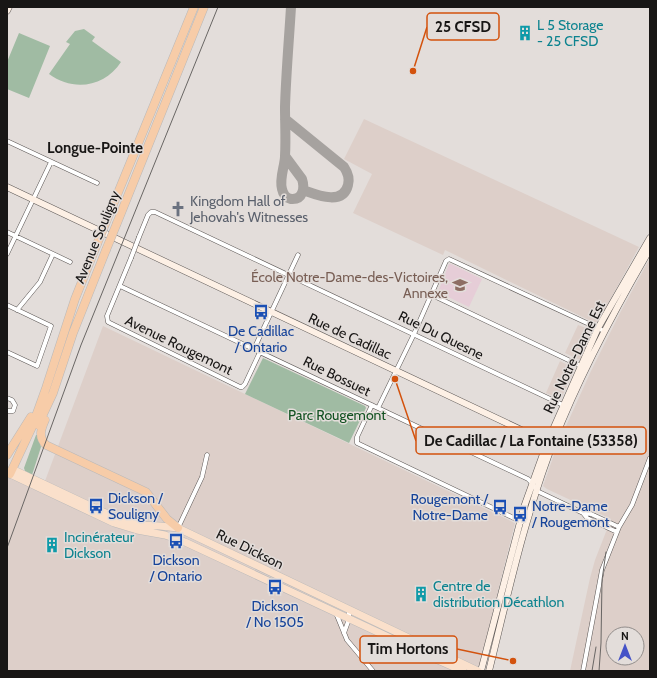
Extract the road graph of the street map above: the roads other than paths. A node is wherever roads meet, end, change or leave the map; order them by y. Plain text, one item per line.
1 (9, 7) edge
2 (194, 7) edge
3 (204, 7) edge
4 (7, 11) edge
5 (7, 141) edge
6 (51, 162) junction
7 (96, 184) dead end
8 (7, 187) edge
9 (33, 199) junction
10 (7, 232) edge
11 (16, 236) junction
12 (650, 238) edge
13 (650, 249) edge
14 (7, 254) edge
15 (53, 254) junction
16 (298, 255) dead end
17 (70, 262) dead end
18 (289, 275) junction
19 (120, 286) junction
20 (432, 295) junction
21 (7, 305) edge
22 (17, 310) junction
23 (272, 312) junction
24 (601, 330) junction
25 (414, 334) junction
26 (254, 349) junction
27 (7, 352) edge
28 (260, 352) junction
29 (583, 367) junction
30 (396, 371) junction
31 (50, 391) junction
32 (7, 398) edge
33 (372, 405) junction
34 (566, 406) junction
35 (378, 408) junction
36 (7, 411) edge
37 (550, 444) junction
38 (7, 455) edge
39 (207, 455) dead end
40 (650, 458) edge
41 (11, 472) edge
42 (532, 483) junction
43 (537, 491) junction
44 (524, 522) junction
45 (178, 528) junction
46 (131, 529) junction
47 (618, 530) junction
48 (508, 584) junction
49 (349, 610) junction
50 (336, 612) junction
51 (349, 618) junction
52 (378, 624) junction
53 (375, 631) junction
54 (398, 633) junction
55 (344, 634) junction
56 (395, 641) junction
57 (441, 662) junction
58 (373, 671) edge
59 (457, 671) edge
60 (463, 671) edge
61 (478, 671) edge
62 (481, 671) edge
63 (489, 671) edge
64 (583, 671) edge

1 - 4 main road
2 - 31 highway, Avenue Souligny, bridge
3 - 31 highway, Avenue Souligny, bridge
5 - 6 street
6 - 7 street
6 - 9 street
8 - 9 main road, Rue de Cadillac
9 - 11 street
9 - 23 main road, Rue de Cadillac
10 - 11 street
11 - 14 street
11 - 15 street
12 - 24 main road, Rue Notre-Dame Est
13 - 24 main road, Rue Notre-Dame Est
15 - 17 street
15 - 22 street
16 - 18 street
18 - 19 street, Rue Du Quesne, bridge
18 - 23 street
18 - 25 street, Rue Du Quesne
19 - 26 street, Rue Bossuet
19 - 28 street, Avenue Rougemont
20 - 24 street
20 - 25 street
20 - 29 street
21 - 22 street
22 - 27 street
23 - 26 street
23 - 30 main road, Rue de Cadillac
24 - 29 main road, Rue Notre-Dame Est
25 - 30 street
25 - 34 street, Rue Du Quesne
26 - 28 street, Rue Bossuet
28 - 33 street, Rue Bossuet
29 - 34 main road, Rue Notre-Dame Est
30 - 35 street
30 - 37 main road, Rue de Cadillac
31 - 38 highway
31 - 41 highway, Avenue Souligny
31 - 45 highway
32 - 36 street
33 - 35 street, Rue Bossuet
33 - 44 street
34 - 37 main road, Rue Notre-Dame Est
35 - 42 street, Rue Bossuet
37 - 42 main road, Rue Notre-Dame Est
37 - 43 main road, Rue Notre-Dame Est
39 - 45 street
40 - 47 street
41 - 45 main road, Rue Dickson
41 - 46 main road, Rue Dickson
42 - 43 street, Rue Bossuet
42 - 44 main road, Rue Notre-Dame Est
43 - 44 main road, Rue Notre-Dame Est
43 - 47 street
44 - 48 main road, Rue Notre-Dame Est
45 - 46 main road
45 - 49 main road, Rue Dickson
46 - 50 main road, Rue Dickson
47 - 64 street
48 - 62 main road, Rue Notre-Dame Est
48 - 63 main road, Rue Notre-Dame Est
49 - 51 street
49 - 52 main road, Rue Dickson
50 - 51 main road, Rue Dickson
50 - 55 street
51 - 53 main road, Rue Dickson
51 - 55 street
52 - 53 main road
52 - 54 main road, Rue Dickson
53 - 56 main road, Rue Dickson
54 - 56 main road
54 - 61 main road, Rue Dickson
55 - 58 street
56 - 57 main road, Rue Dickson
57 - 59 main road
57 - 60 main road, Rue Dickson

